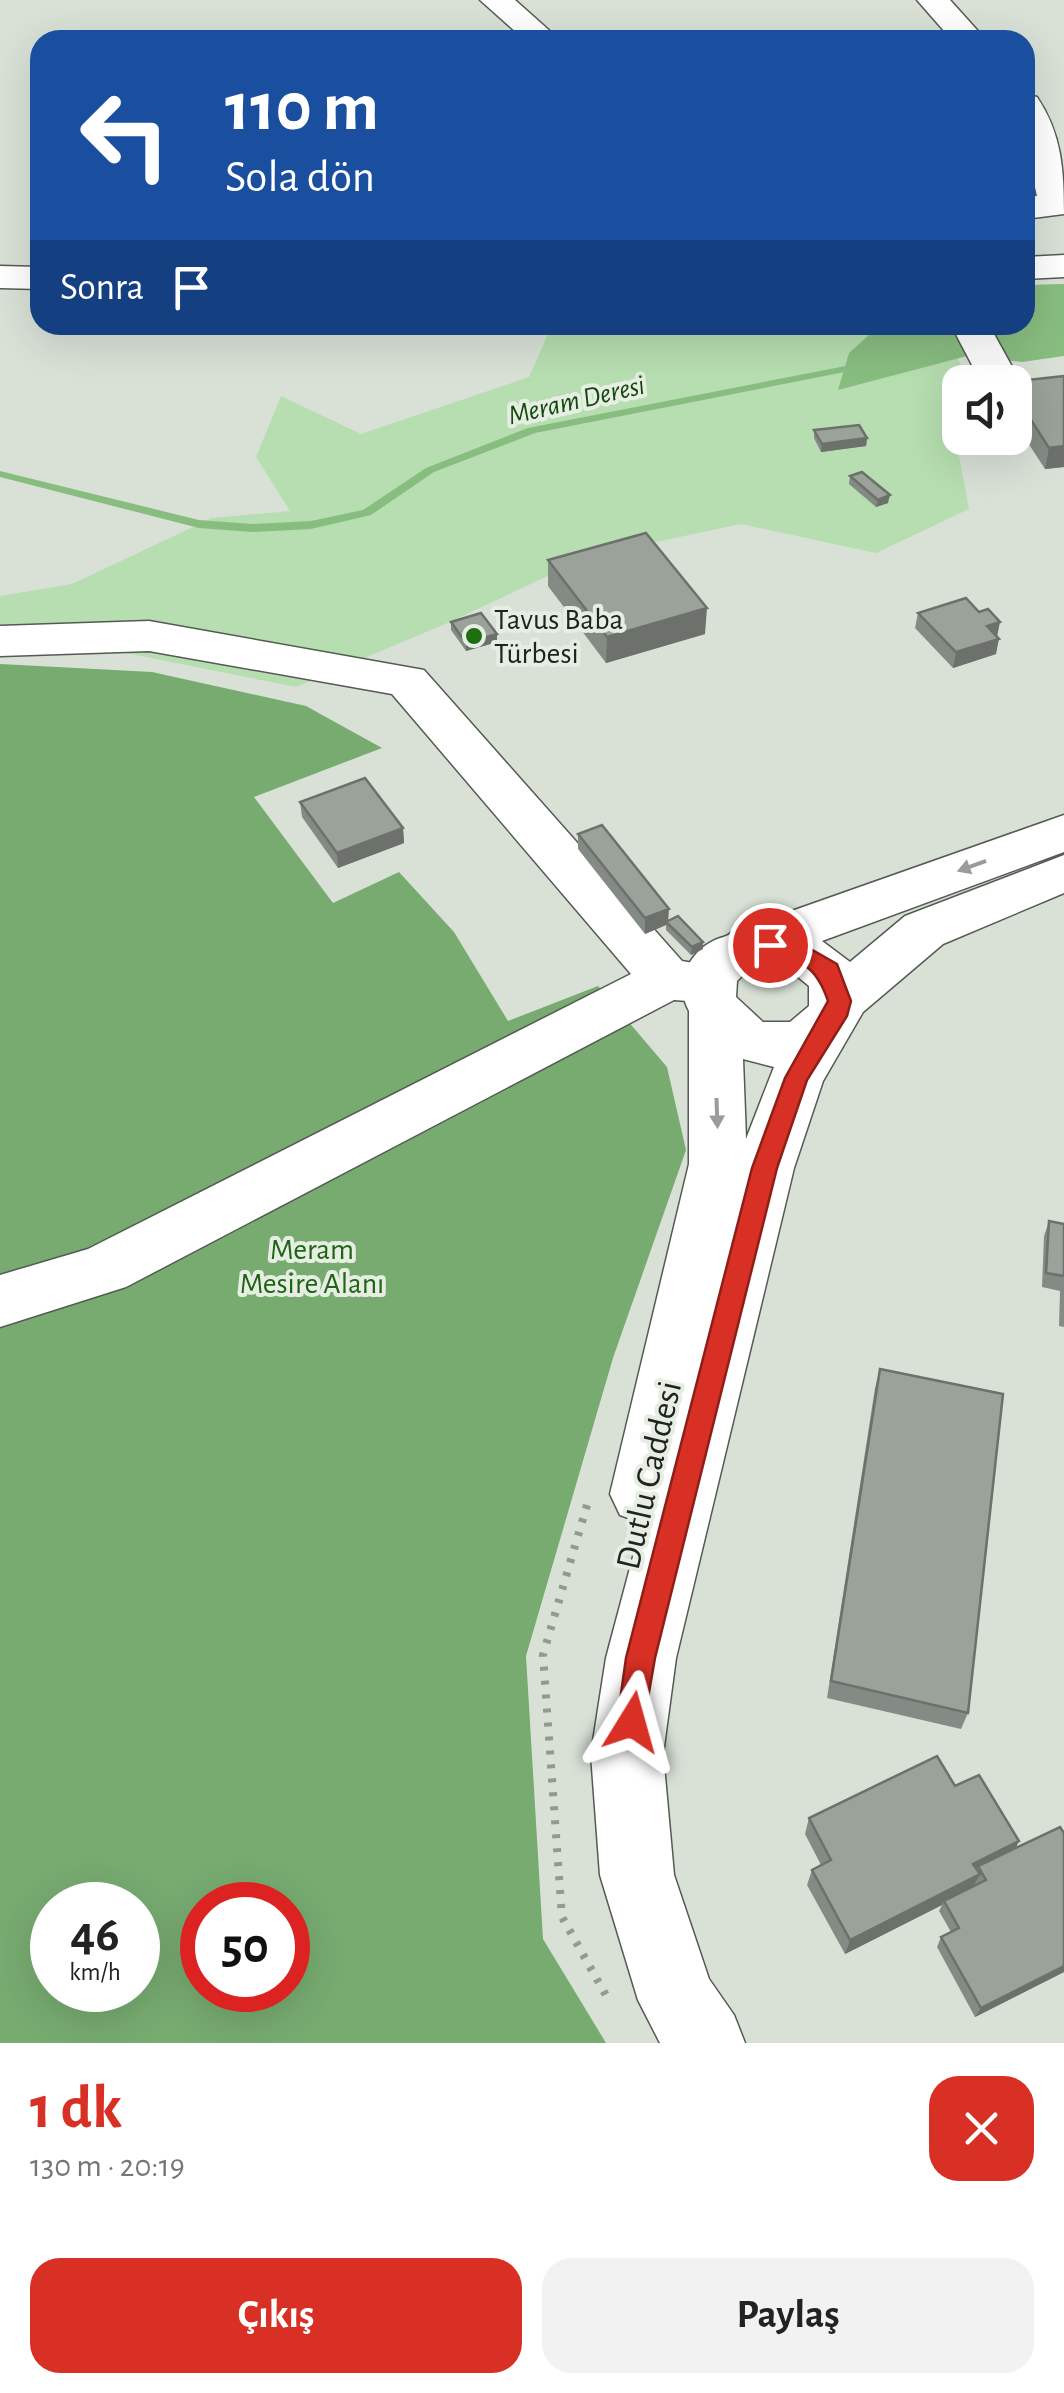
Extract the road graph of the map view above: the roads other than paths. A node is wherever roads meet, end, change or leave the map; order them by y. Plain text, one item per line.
1 (496, 0) edge
2 (933, 0) edge
3 (532, 30) edge
4 (961, 30) edge
5 (1035, 126) edge
6 (1035, 207) edge
7 (1064, 266) edge
8 (1035, 267) edge
9 (0, 277) edge
10 (30, 278) edge
11 (975, 335) edge
12 (991, 365) edge
13 (0, 641) edge
14 (1064, 834) edge
15 (1064, 873) edge
16 (748, 947) junction
17 (696, 993) junction
18 (832, 1015) junction
19 (0, 1301) edge
20 (667, 2043) edge
21 (706, 2043) edge

1 - 3 main road
2 - 4 main road
5 - 6 main road
7 - 8 main road
9 - 10 main road
11 - 12 main road
13 - 17 main road
14 -> 16 main road
15 - 18 main road, Dutlu Caddesi
16 - 17 main road
16 - 18 main road
17 - 18 main road
17 - 19 main road
17 -> 20 main road, Dutlu Caddesi
18 - 21 main road, Dutlu Caddesi

